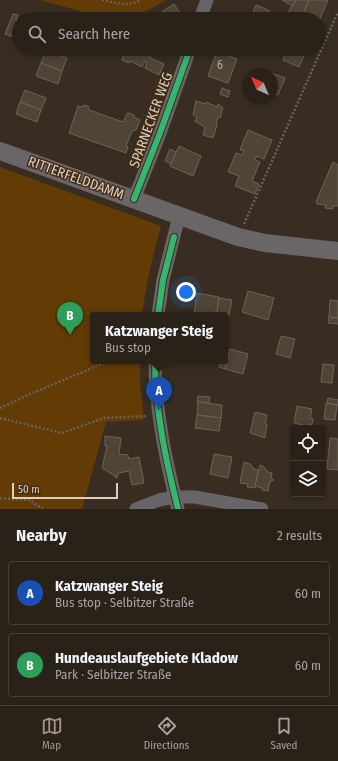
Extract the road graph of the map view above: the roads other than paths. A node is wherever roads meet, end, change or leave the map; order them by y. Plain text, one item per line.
1 (207, 0) edge
2 (203, 12) edge
3 (188, 56) edge
4 (0, 151) edge
5 (134, 199) junction
6 (179, 216) junction
7 (338, 251) edge
8 (158, 312) edge
9 (155, 364) edge
10 (177, 503) edge
11 (136, 509) edge
12 (262, 509) edge

1 - 2 street
3 - 5 street, SPARNECKER WEG
4 - 5 main road, RITTERFELDDAMM
5 - 6 main road, RITTERFELDDAMM
6 - 7 main road, RITTERFELDDAMM
6 - 8 street
9 - 10 street
10 - 11 street
10 - 12 street

